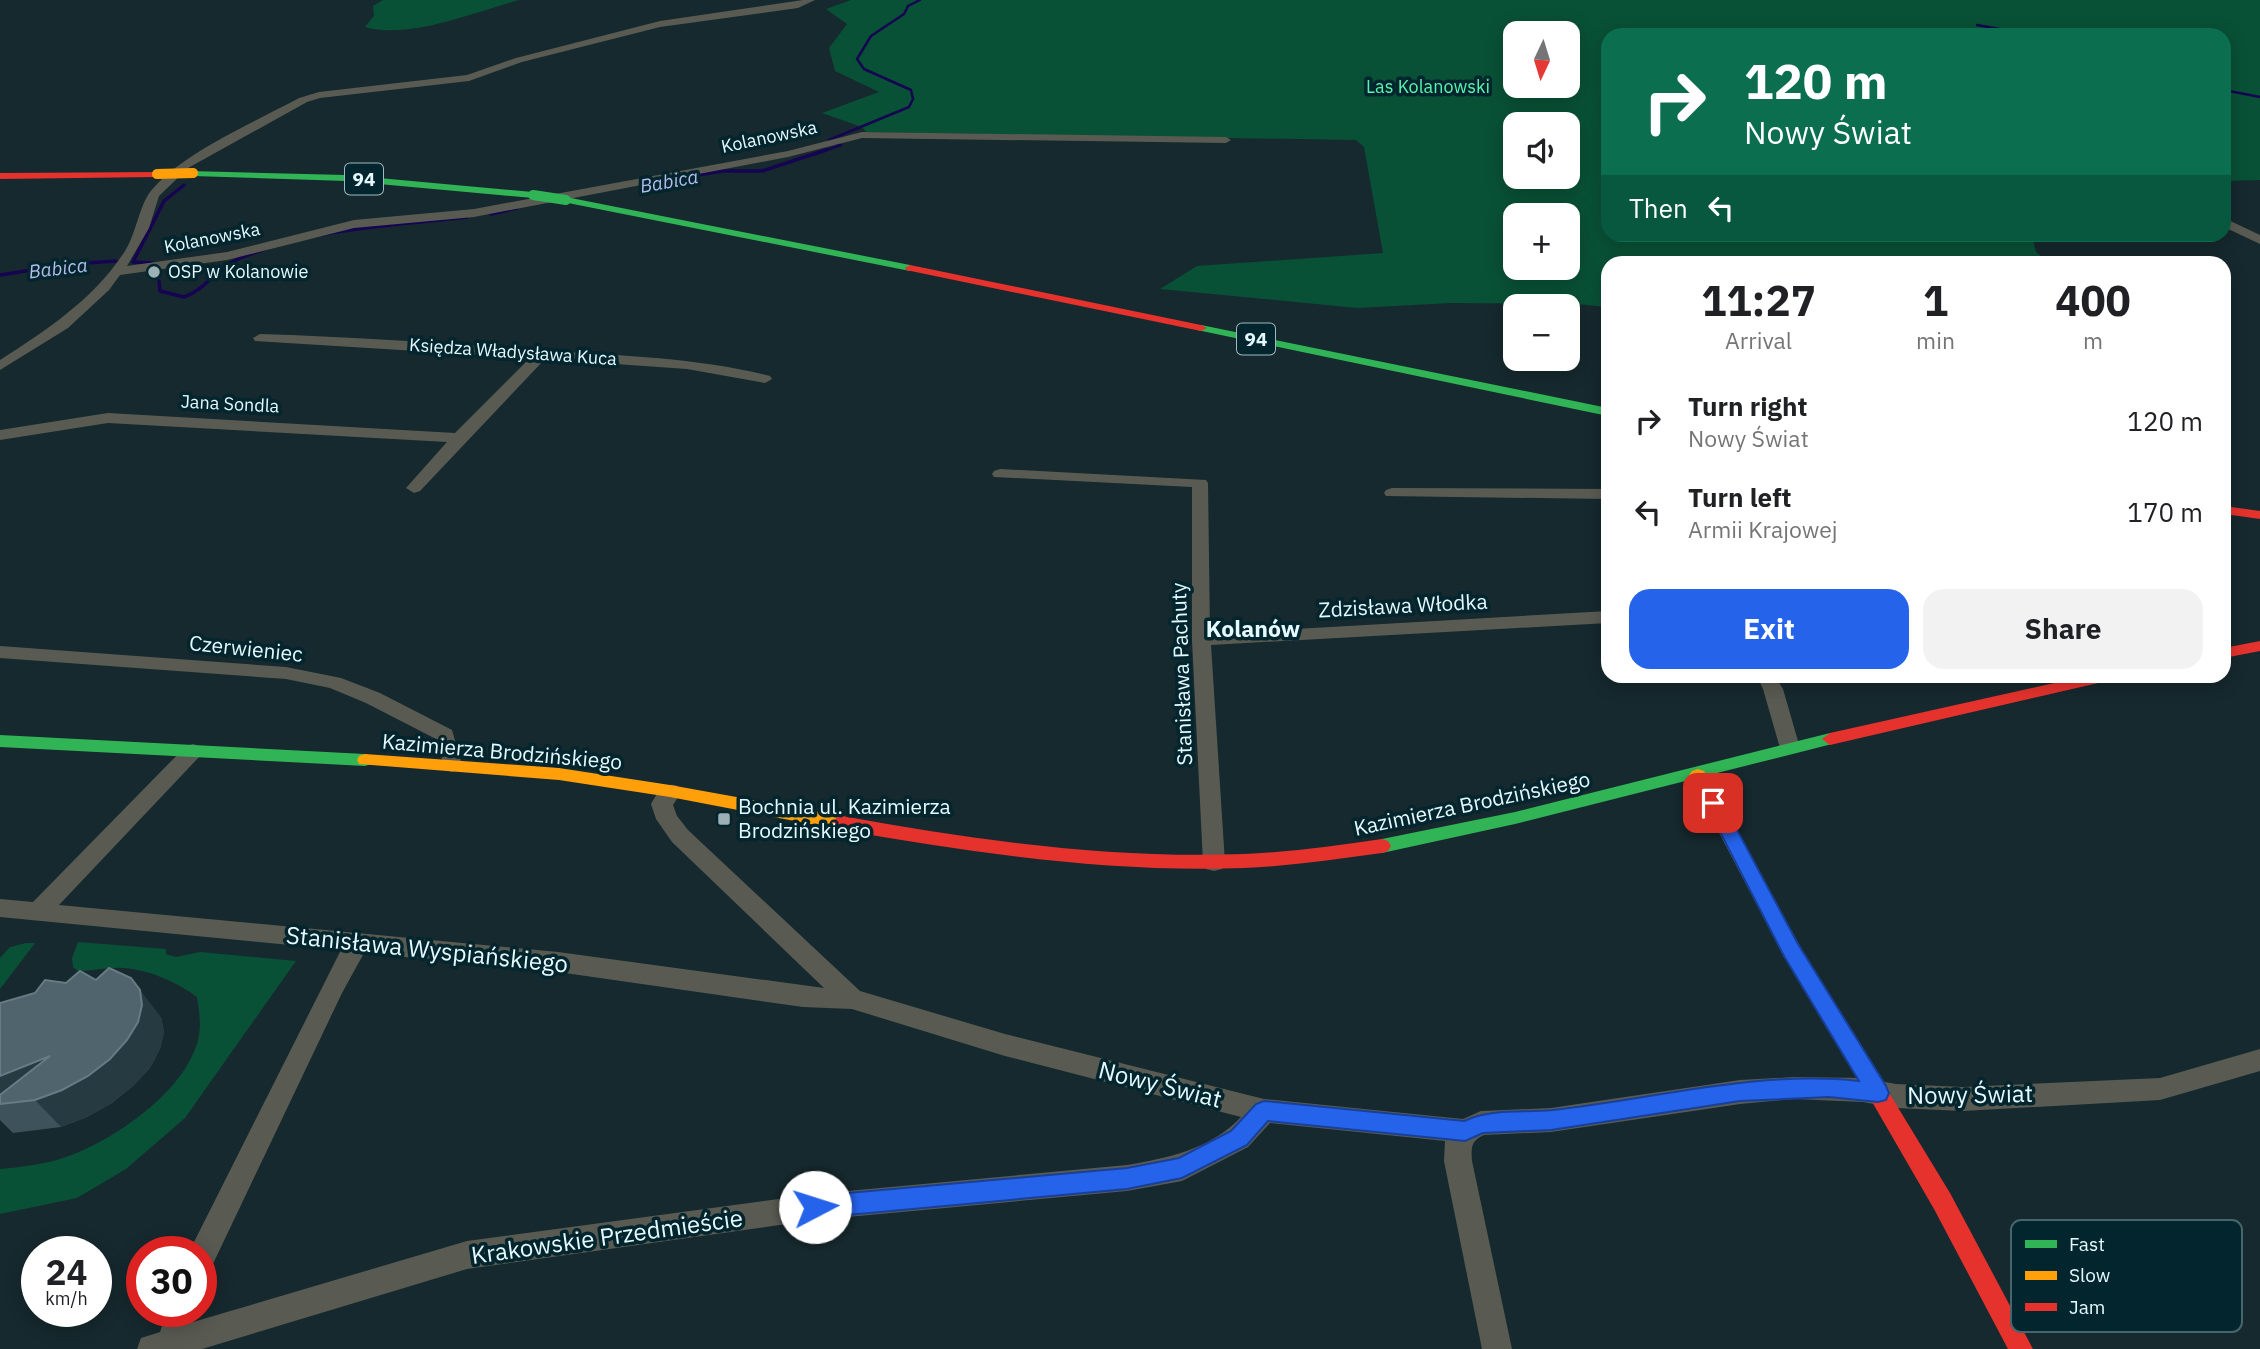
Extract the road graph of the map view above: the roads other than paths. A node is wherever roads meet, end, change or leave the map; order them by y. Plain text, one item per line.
1 (811, 0) edge
2 (1226, 140) dead end
3 (0, 176) edge
4 (2231, 226) edge
5 (2260, 240) edge
6 (118, 271) junction
7 (260, 338) dead end
8 (542, 354) junction
9 (0, 366) edge
10 (765, 379) dead end
11 (1601, 411) edge
12 (0, 435) edge
13 (458, 438) junction
14 (1000, 474) dead end
15 (414, 488) dead end
16 (1392, 493) dead end
17 (1601, 494) edge
18 (2231, 511) edge
19 (2260, 515) edge
20 (2231, 519) edge
21 (2260, 522) edge
22 (1601, 618) edge
23 (1201, 640) junction
24 (2260, 646) edge
25 (0, 652) edge
26 (2231, 652) edge
27 (1770, 683) edge
28 (2070, 683) edge
29 (0, 741) edge
30 (1790, 748) junction
31 (193, 751) junction
32 (452, 765) junction
33 (1698, 775) junction
34 (671, 791) junction
35 (1214, 863) junction
36 (0, 908) edge
37 (39, 911) junction
38 (358, 942) junction
39 (852, 999) junction
40 (2260, 1060) edge
41 (1878, 1093) junction
42 (1264, 1111) junction
43 (1465, 1131) junction
44 (212, 1236) edge
45 (173, 1327) edge
46 (2011, 1329) edge
47 (2012, 1332) edge
48 (161, 1347) edge
49 (1497, 1349) edge
50 (2021, 1349) edge

1 - 6 street, Kolanowska
2 - 6 street, Kolanowska
3 - 11 main road, 94, bridge
4 - 5 street
6 - 9 street, Kolanowska
7 - 8 street, Księdza Władysława Kuca
8 - 10 street, Księdza Władysława Kuca
8 - 13 street
12 - 13 street, Jana Sondla
13 - 15 street
14 - 23 street, Stanisława Pachuty
16 - 17 street
18 - 19 main road
20 - 21 main road
22 - 23 street, Zdzisława Włodka
23 - 35 street, Stanisława Pachuty
24 - 26 main road
25 - 32 street, Czerwieniec
27 - 30 street
28 - 30 main road, Kazimierza Brodzińskiego
29 - 31 main road, Kazimierza Brodzińskiego
30 - 33 main road, Kazimierza Brodzińskiego
31 - 32 main road, Kazimierza Brodzińskiego
31 - 37 street
32 - 34 main road, Kazimierza Brodzińskiego
33 - 35 main road, Kazimierza Brodzińskiego
33 - 41 main road
34 - 35 main road, Kazimierza Brodzińskiego
34 - 39 street, Nowy Świat
36 - 37 street, Stanisława Wyspiańskiego
37 - 38 street, Stanisława Wyspiańskiego
38 - 39 street, Stanisława Wyspiańskiego
38 - 44 street
39 - 42 street, Nowy Świat
40 - 41 street, Nowy Świat
41 - 43 street, Nowy Świat
41 - 46 main road
42 - 43 street, Nowy Świat
42 - 48 street, Krakowskie Przedmieście
43 - 49 street
45 - 48 street
47 - 50 main road

